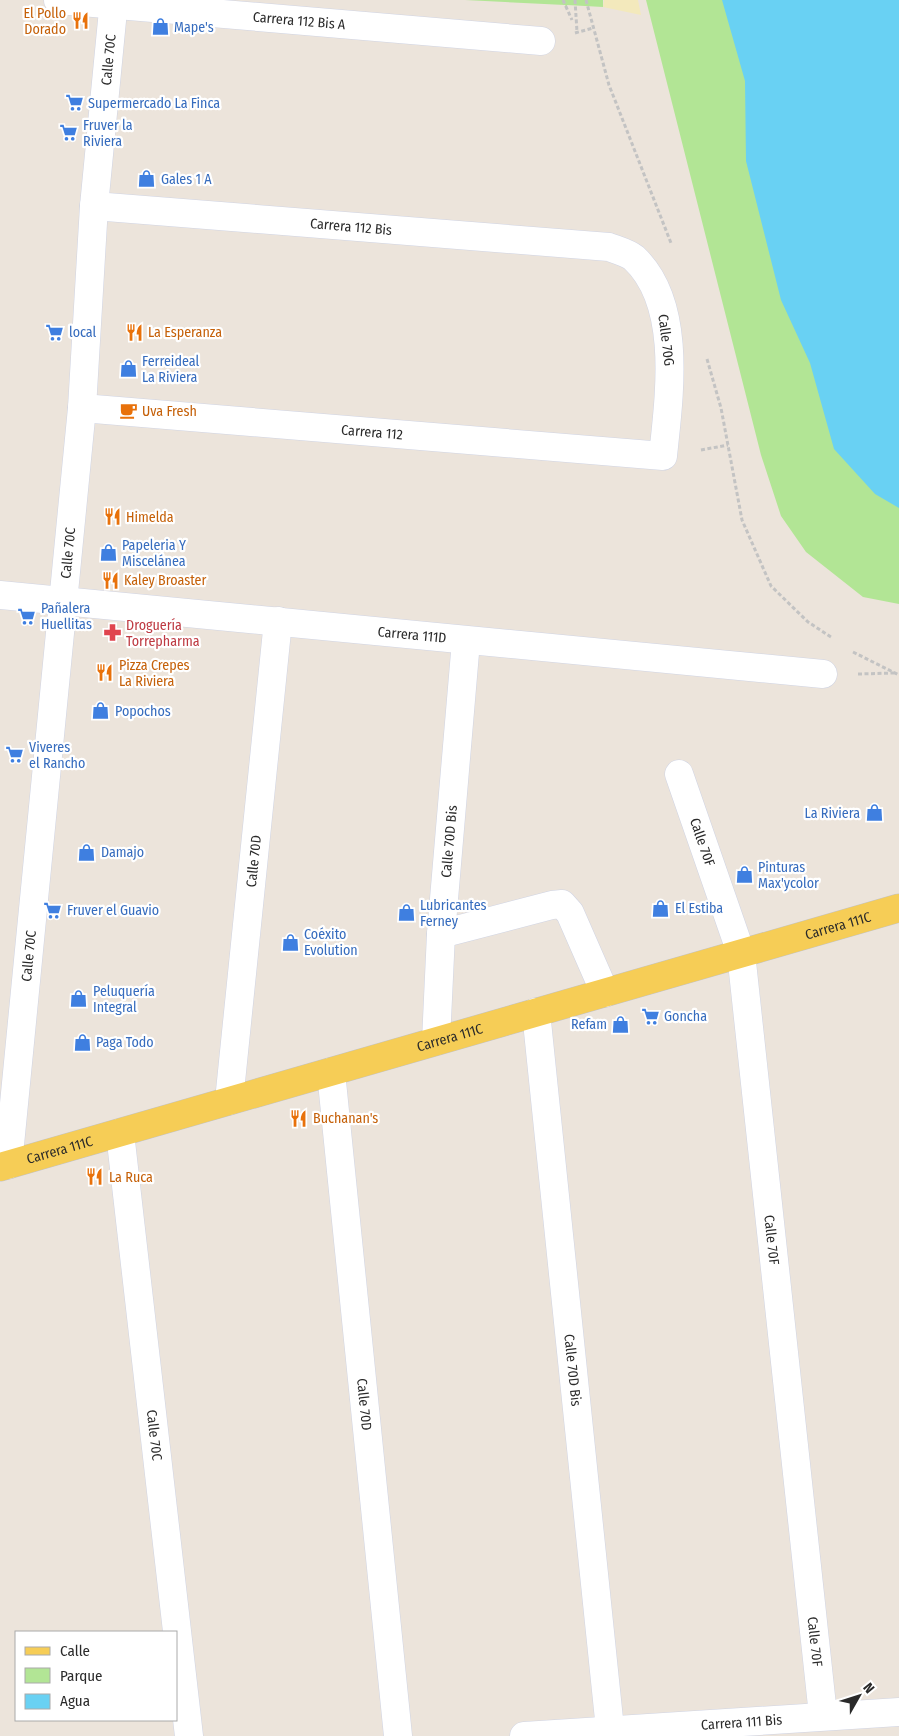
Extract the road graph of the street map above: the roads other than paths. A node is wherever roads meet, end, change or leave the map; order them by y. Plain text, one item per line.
1 (58, 0) edge
2 (114, 2) edge
3 (541, 42) dead end
4 (94, 206) junction
5 (609, 247) joint
6 (82, 408) junction
7 (663, 456) joint
8 (0, 595) edge
9 (64, 599) junction
10 (278, 621) junction
11 (466, 641) junction
12 (823, 674) dead end
13 (679, 774) dead end
14 (899, 908) edge
15 (440, 934) junction
16 (741, 953) junction
17 (605, 992) junction
18 (536, 1012) junction
19 (436, 1041) junction
20 (331, 1072) junction
21 (229, 1101) junction
22 (120, 1133) junction
23 (4, 1166) edge
24 (177, 1631) edge
25 (178, 1640) edge
26 (899, 1712) edge
27 (823, 1715) junction
28 (610, 1729) junction
29 (189, 1736) edge
30 (398, 1736) edge
31 (524, 1736) edge

1 - 2 street, Carrera 112 Bis A
2 - 3 street, Carrera 112 Bis A
2 - 4 street, Calle 70C
4 - 5 street, Carrera 112 Bis
4 - 6 street, Calle 70C
5 - 7 street, Calle 70G
6 - 7 street, Carrera 112
6 - 9 street, Calle 70C
8 - 9 street, Carrera 111D
9 - 10 street, Carrera 111D
9 - 23 street, Calle 70C
10 - 11 street, Carrera 111D
10 - 21 street, Calle 70D
11 - 12 street, Carrera 111D
11 - 15 street, Calle 70D Bis
13 - 16 street, Calle 70F
14 - 16 main road, Carrera 111C
15 - 17 street
15 - 19 street, Calle 70D Bis
16 - 17 main road, Carrera 111C
16 - 27 street, Calle 70F
17 - 18 main road, Carrera 111C
18 - 19 main road, Carrera 111C
18 - 28 street, Calle 70D Bis
19 - 20 main road, Carrera 111C
20 - 21 main road, Carrera 111C
20 - 30 street, Calle 70D
21 - 22 main road, Carrera 111C
22 - 23 main road, Carrera 111C
22 - 24 street, Calle 70C
25 - 29 street, Calle 70C
26 - 27 street, Carrera 111 Bis
27 - 28 street, Carrera 111 Bis
28 - 31 street, Carrera 111 Bis

